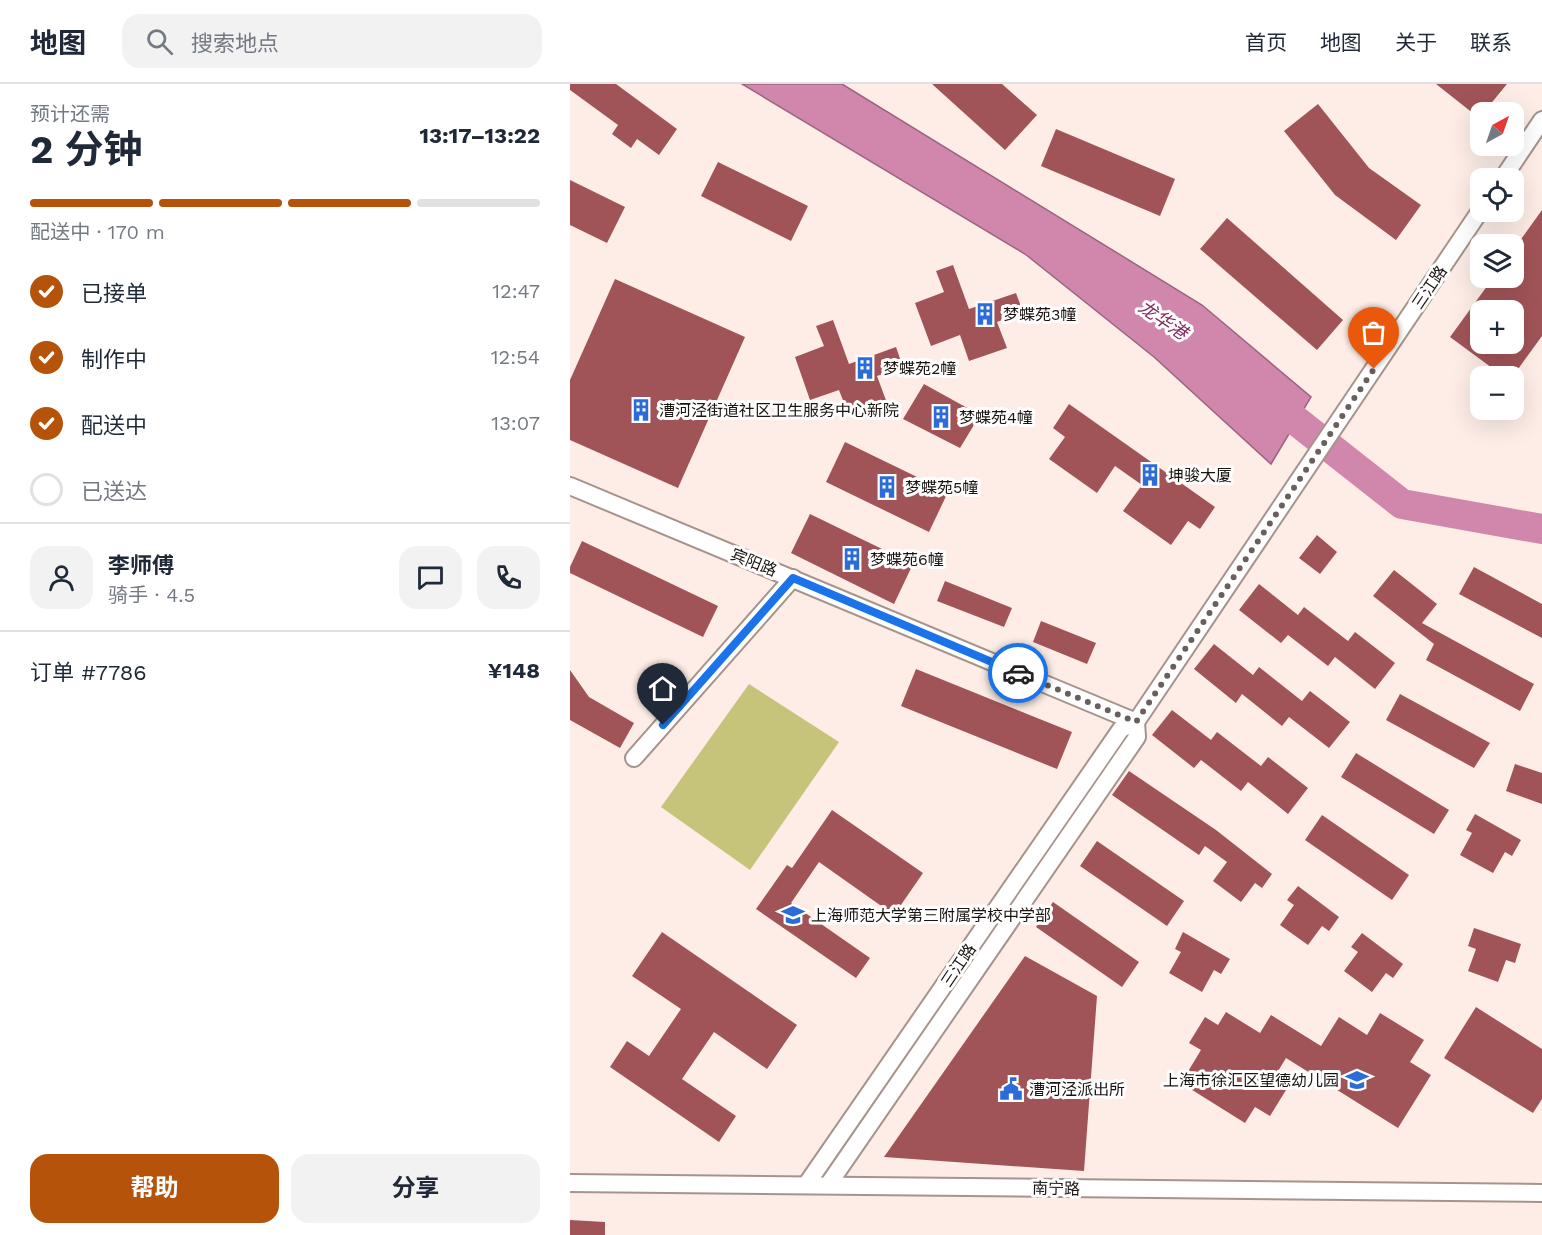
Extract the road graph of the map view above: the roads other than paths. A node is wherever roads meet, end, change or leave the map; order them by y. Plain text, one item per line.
1 (1542, 120) edge
2 (1510, 168) edge
3 (1473, 222) edge
4 (570, 486) edge
5 (793, 578) junction
6 (1136, 722) junction
7 (634, 758) dead end
8 (570, 1183) edge
9 (806, 1185) junction
10 (828, 1185) junction
11 (1542, 1193) edge

1 - 2 street
3 - 6 street, 三江路
4 - 5 street, 宾阳路
5 - 6 street, 宾阳路
5 - 7 street
6 - 9 street, 三江路
6 - 10 street, 三江路
8 - 9 street, 南宁路
9 - 10 street, 南宁路
10 - 11 street, 南宁路

